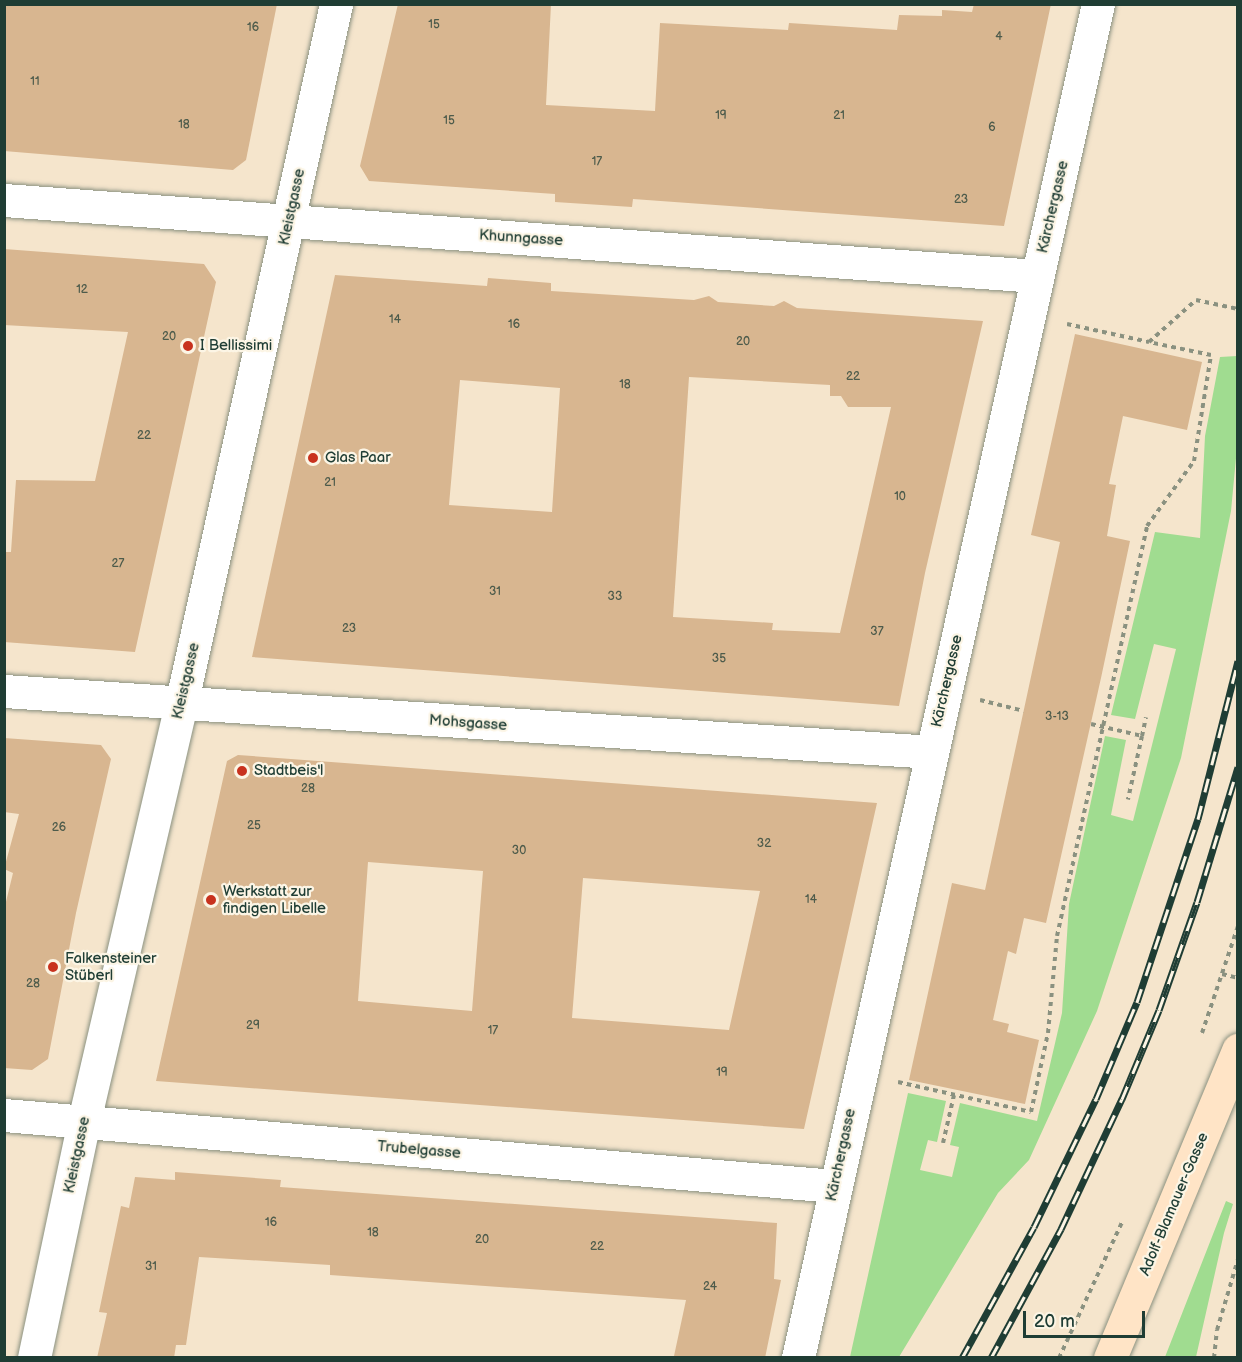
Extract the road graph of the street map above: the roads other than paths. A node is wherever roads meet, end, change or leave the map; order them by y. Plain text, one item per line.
1 (336, 4) edge
2 (1098, 4) edge
3 (4, 200) edge
4 (289, 222) junction
5 (1037, 276) junction
6 (4, 691) edge
7 (181, 705) junction
8 (931, 752) junction
9 (1238, 1050) edge
10 (4, 1115) edge
11 (84, 1121) junction
12 (834, 1186) junction
13 (34, 1358) edge
14 (798, 1358) edge
15 (1110, 1358) edge

1 - 4 street, Kleistgasse
2 - 5 street, Kärchergasse
3 - 4 street, Khunngasse
4 - 5 street, Khunngasse
4 - 7 street, Kleistgasse
5 - 8 street, Kärchergasse
6 - 7 street, Mohsgasse
7 - 8 street, Mohsgasse
7 - 11 street, Kleistgasse
8 - 12 street, Kärchergasse
9 - 15 street, Adolf-Blamauer-Gasse
10 - 11 street, Trubelgasse
11 - 12 street, Trubelgasse
11 - 13 street, Kleistgasse
12 - 14 street, Kärchergasse

